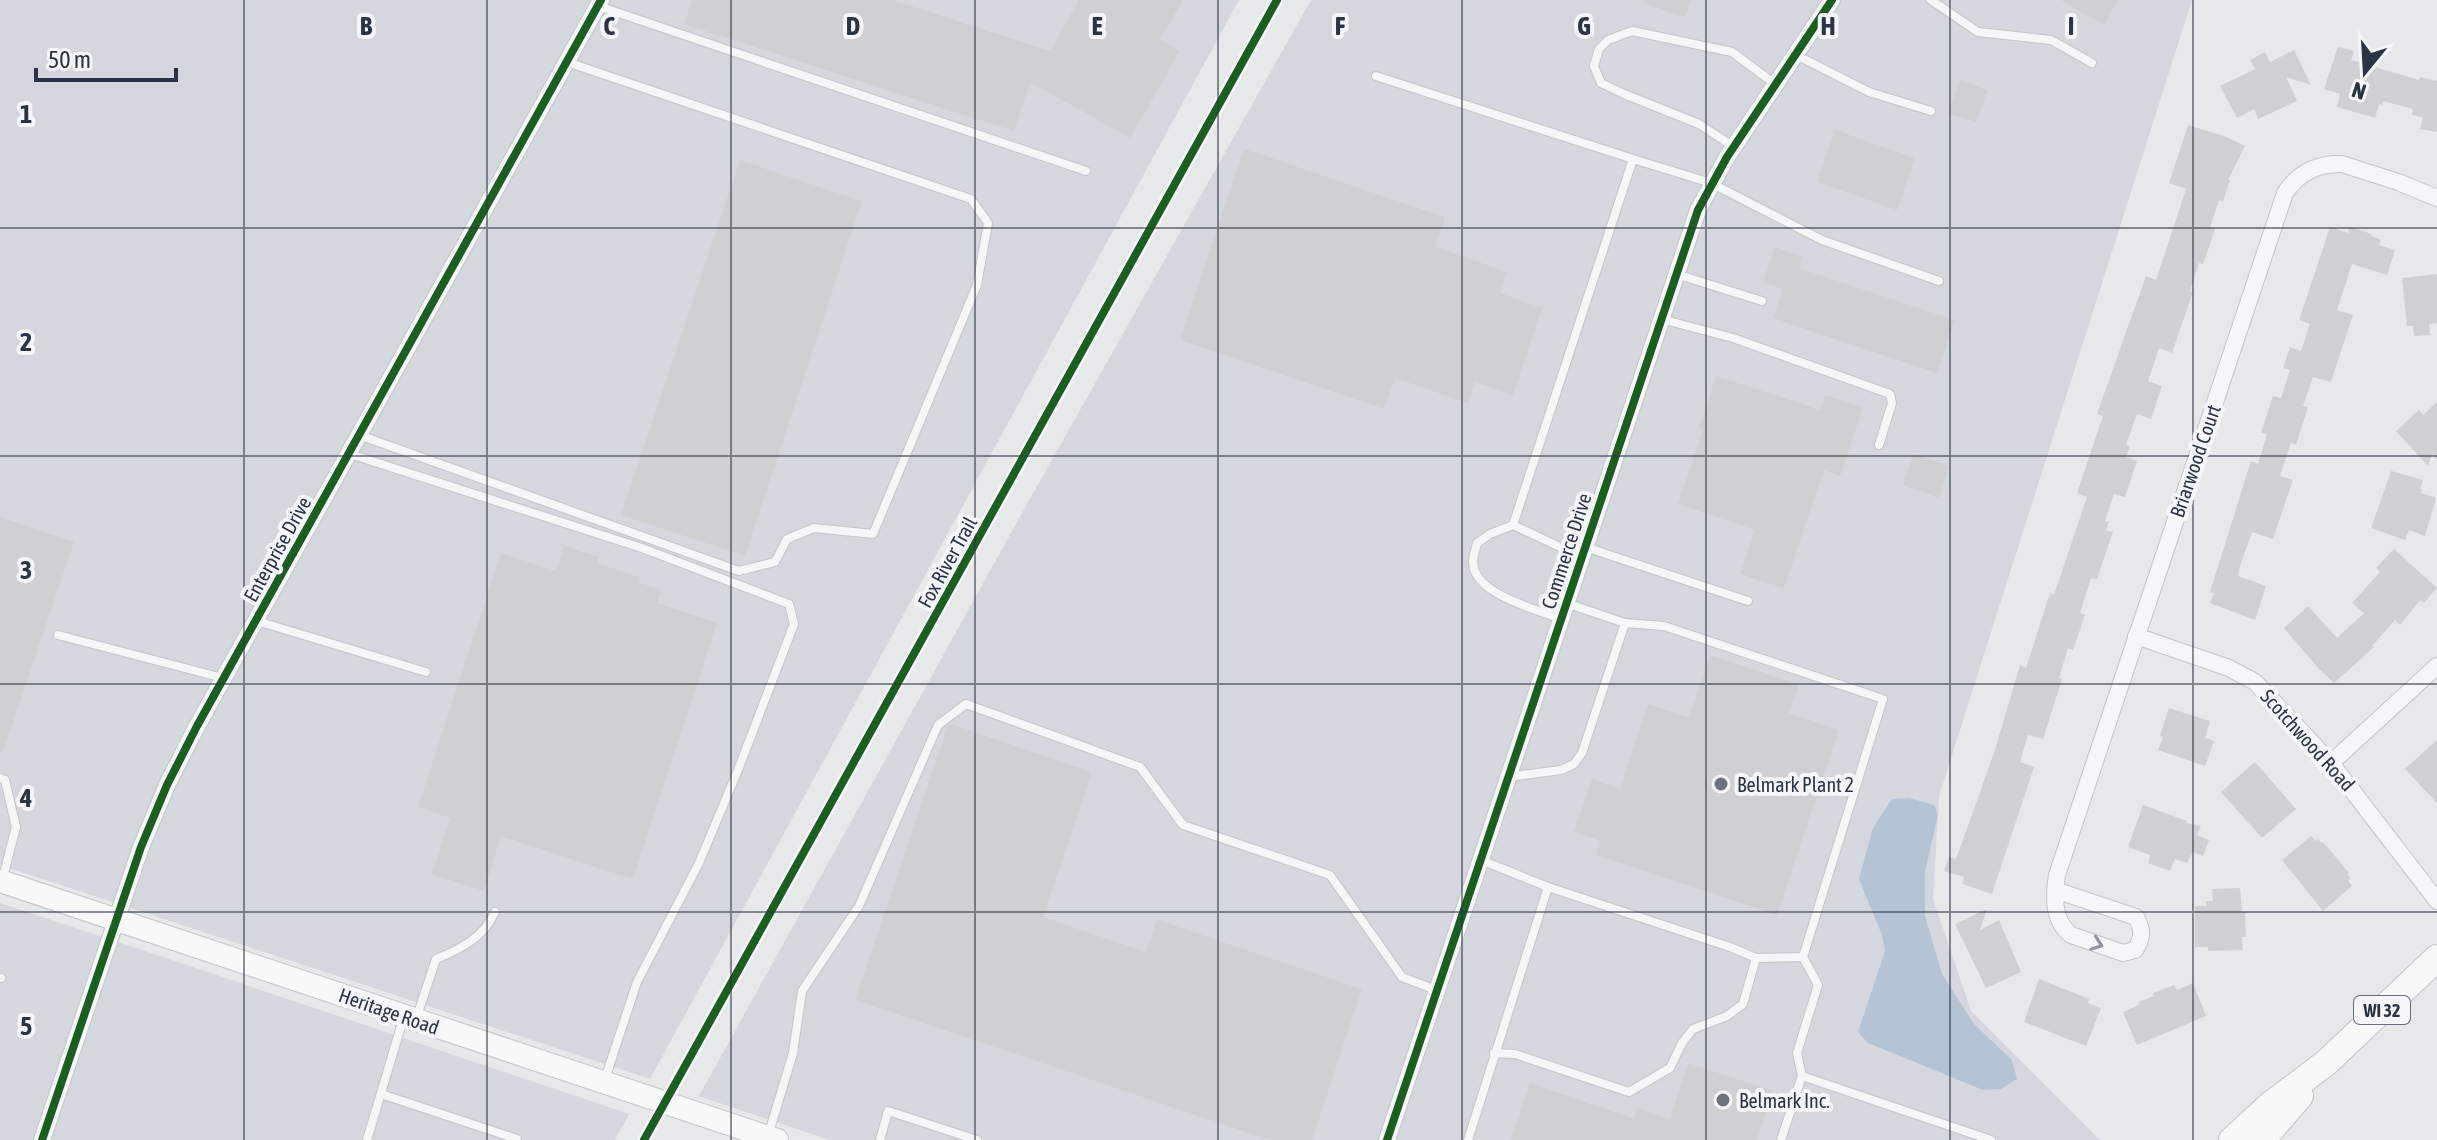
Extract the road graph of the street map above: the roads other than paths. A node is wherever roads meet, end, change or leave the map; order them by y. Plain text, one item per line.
1 (1832, 0) edge
2 (1931, 0) edge
3 (599, 3) edge
4 (1795, 55) junction
5 (567, 61) junction
6 (2092, 63) dead end
7 (1376, 76) dead end
8 (1776, 84) junction
9 (1931, 111) dead end
10 (1734, 147) junction
11 (1633, 159) junction
12 (1086, 171) dead end
13 (1711, 183) junction
14 (2437, 198) edge
15 (1675, 274) junction
16 (1939, 281) dead end
17 (1762, 301) dead end
18 (1661, 318) junction
19 (359, 435) junction
20 (1879, 445) dead end
21 (349, 453) junction
22 (1513, 525) junction
23 (1583, 552) junction
24 (1748, 601) dead end
25 (1563, 611) junction
26 (256, 620) junction
27 (1625, 623) junction
28 (58, 635) dead end
29 (2136, 636) junction
30 (2437, 666) edge
31 (426, 672) dead end
32 (224, 678) junction
33 (2331, 763) junction
34 (1508, 777) junction
35 (0, 778) edge
36 (1480, 859) junction
37 (1, 881) edge
38 (1548, 887) junction
39 (2055, 890) junction
40 (2437, 901) edge
41 (495, 912) dead end
42 (115, 920) junction
43 (1803, 957) junction
44 (1756, 958) junction
45 (2437, 958) edge
46 (1437, 991) junction
47 (410, 1018) junction
48 (1494, 1053) junction
49 (2327, 1062) junction
50 (1802, 1076) junction
51 (604, 1083) junction
52 (381, 1094) junction
53 (760, 1137) edge
54 (517, 1139) edge
55 (42, 1140) edge
56 (367, 1140) edge
57 (880, 1140) edge
58 (977, 1140) edge
59 (1387, 1140) edge
60 (1468, 1140) edge
61 (1781, 1140) edge
62 (1991, 1140) edge
63 (2232, 1140) edge
64 (2262, 1140) edge

1 - 4 street, Commerce Drive
2 - 6 lane
3 - 5 street, Enterprise Drive
3 - 12 lane
4 - 8 street, Commerce Drive
4 - 9 lane
5 - 19 street, Enterprise Drive
5 - 19 lane
7 - 11 lane
8 - 10 street, Commerce Drive
8 - 10 lane
10 - 13 street, Commerce Drive
11 - 13 lane
11 - 22 lane
13 - 15 street, Commerce Drive
13 - 16 lane
14 - 29 street, Briarwood Court
15 - 17 lane
15 - 18 street, Commerce Drive
18 - 20 lane
18 - 23 street, Commerce Drive
19 - 21 street, Enterprise Drive
21 - 26 street, Enterprise Drive
21 - 51 lane
22 - 23 lane
22 - 25 lane
23 - 24 lane
23 - 25 street, Commerce Drive
25 - 27 lane
25 - 34 street, Commerce Drive
26 - 31 lane
26 - 32 street, Enterprise Drive
27 - 34 lane
27 - 43 lane
28 - 32 lane
29 - 33 street, Scotchwood Road
29 - 39 street, Briarwood Court
30 - 33 street
32 - 42 street, Enterprise Drive
33 - 40 street, Scotchwood Road
34 - 36 street, Commerce Drive
35 - 37 lane
36 - 38 lane
36 - 46 street, Commerce Drive
37 - 42 main road, Heritage Road
38 - 44 lane
38 - 48 lane
39 -> 39 street, Briarwood Court
41 - 47 lane
42 - 47 main road, Heritage Road
42 - 55 street, Enterprise Drive
43 - 44 lane
43 - 50 lane
44 - 48 lane
45 - 49 main road, WI 32
46 - 53 lane
46 - 59 street, Commerce Drive
47 - 51 main road, Heritage Road
47 - 52 lane
48 - 60 lane
49 - 63 main road, WI 32
49 - 64 main road, WI 32
50 - 61 lane
50 - 62 lane
51 - 53 main road, Heritage Road
52 - 54 lane
52 - 56 lane
57 - 58 lane

